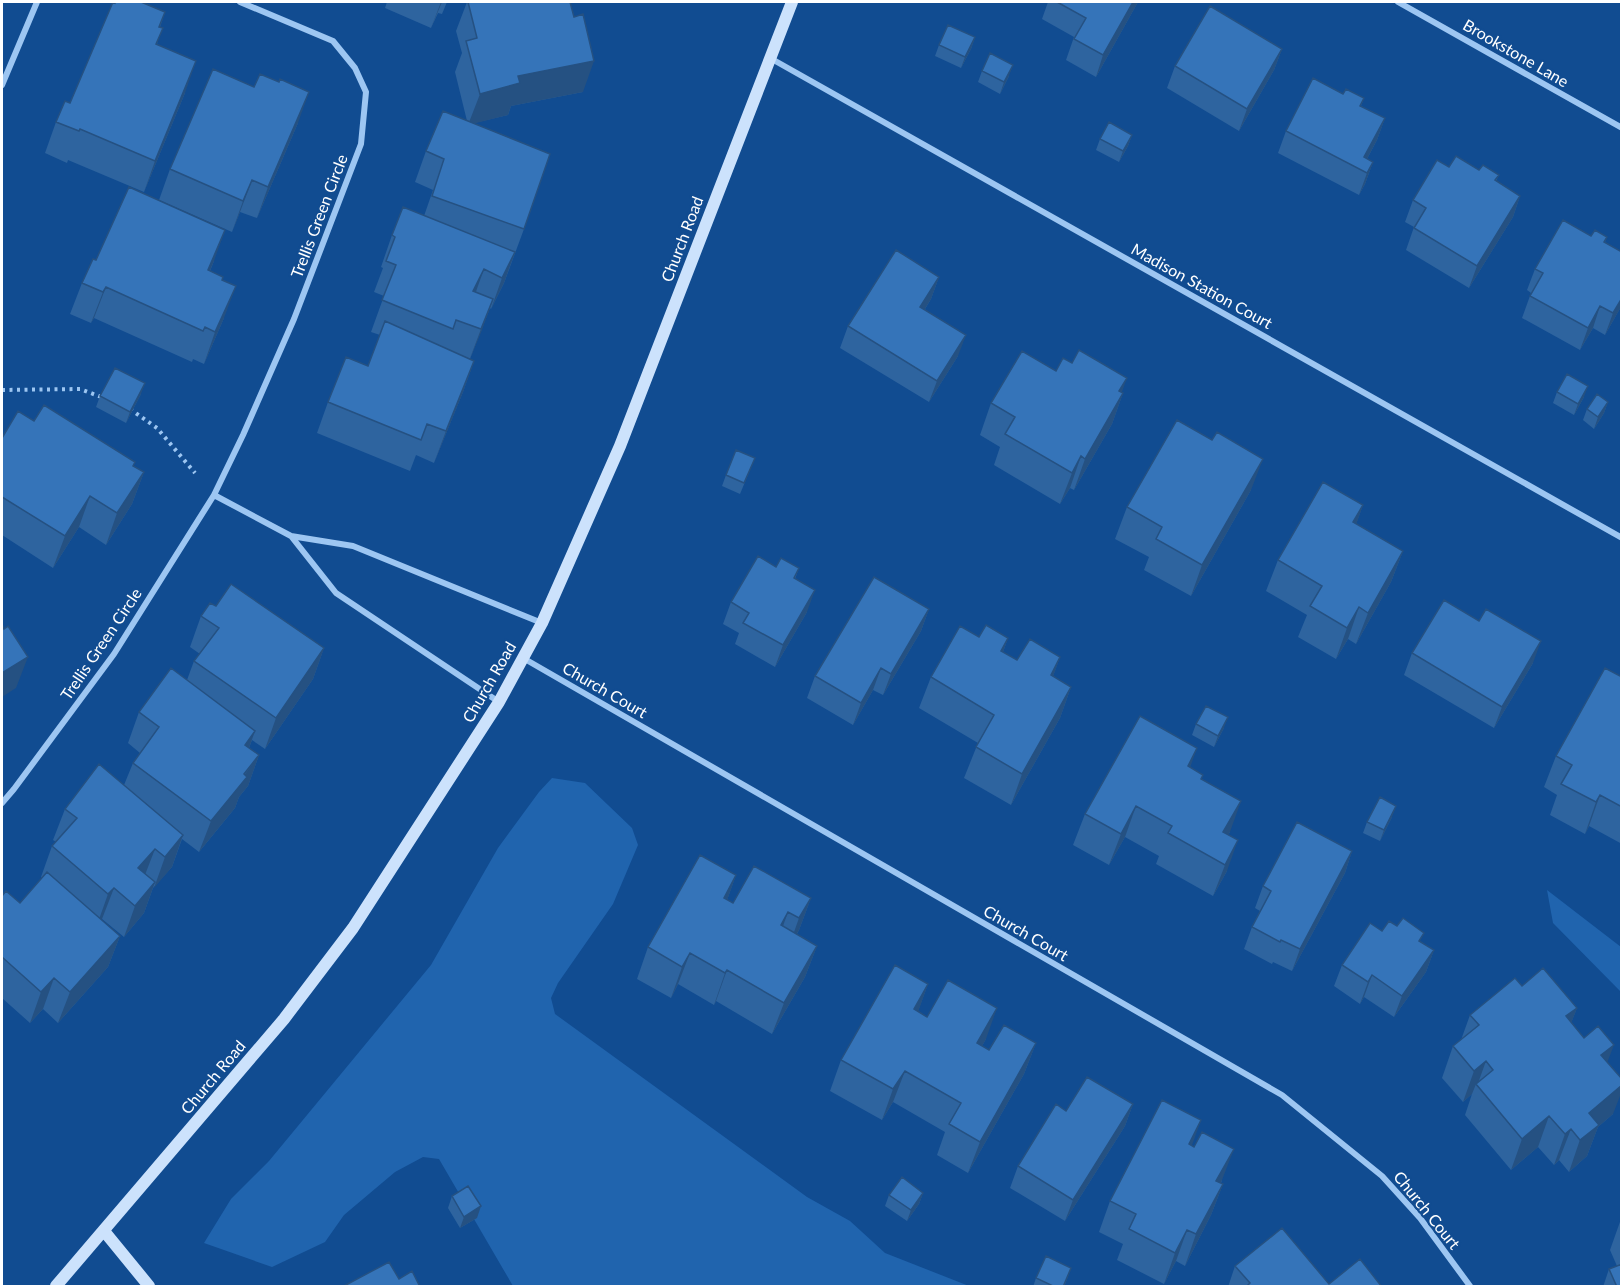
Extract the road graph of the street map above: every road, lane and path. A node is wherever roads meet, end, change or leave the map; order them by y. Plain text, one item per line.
1 (37, 2) edge
2 (240, 2) edge
3 (792, 2) edge
4 (1398, 2) edge
5 (770, 58) junction
6 (2, 85) edge
7 (1622, 128) edge
8 (2, 390) edge
9 (112, 401) edge
10 (122, 405) edge
11 (214, 495) junction
12 (291, 536) junction
13 (1622, 538) edge
14 (542, 623) junction
15 (523, 658) junction
16 (498, 702) junction
17 (2, 803) edge
18 (104, 1232) junction
19 (56, 1287) edge
20 (149, 1287) edge
21 (1470, 1287) edge

1 - 6 street
2 - 11 street, Trellis Green Circle
3 - 5 main road, Church Road
4 - 7 street, Brookstone Lane
5 - 13 street, Madison Station Court
5 - 14 main road, Church Road
8 - 9 path
10 - 11 path
11 - 12 street
11 - 17 street, Trellis Green Circle
12 - 14 street
12 - 16 street
14 - 15 main road, Church Road
15 - 16 main road, Church Road
15 - 21 street, Church Court
16 - 18 main road, Church Road
18 - 19 main road, Church Road
18 - 20 main road

